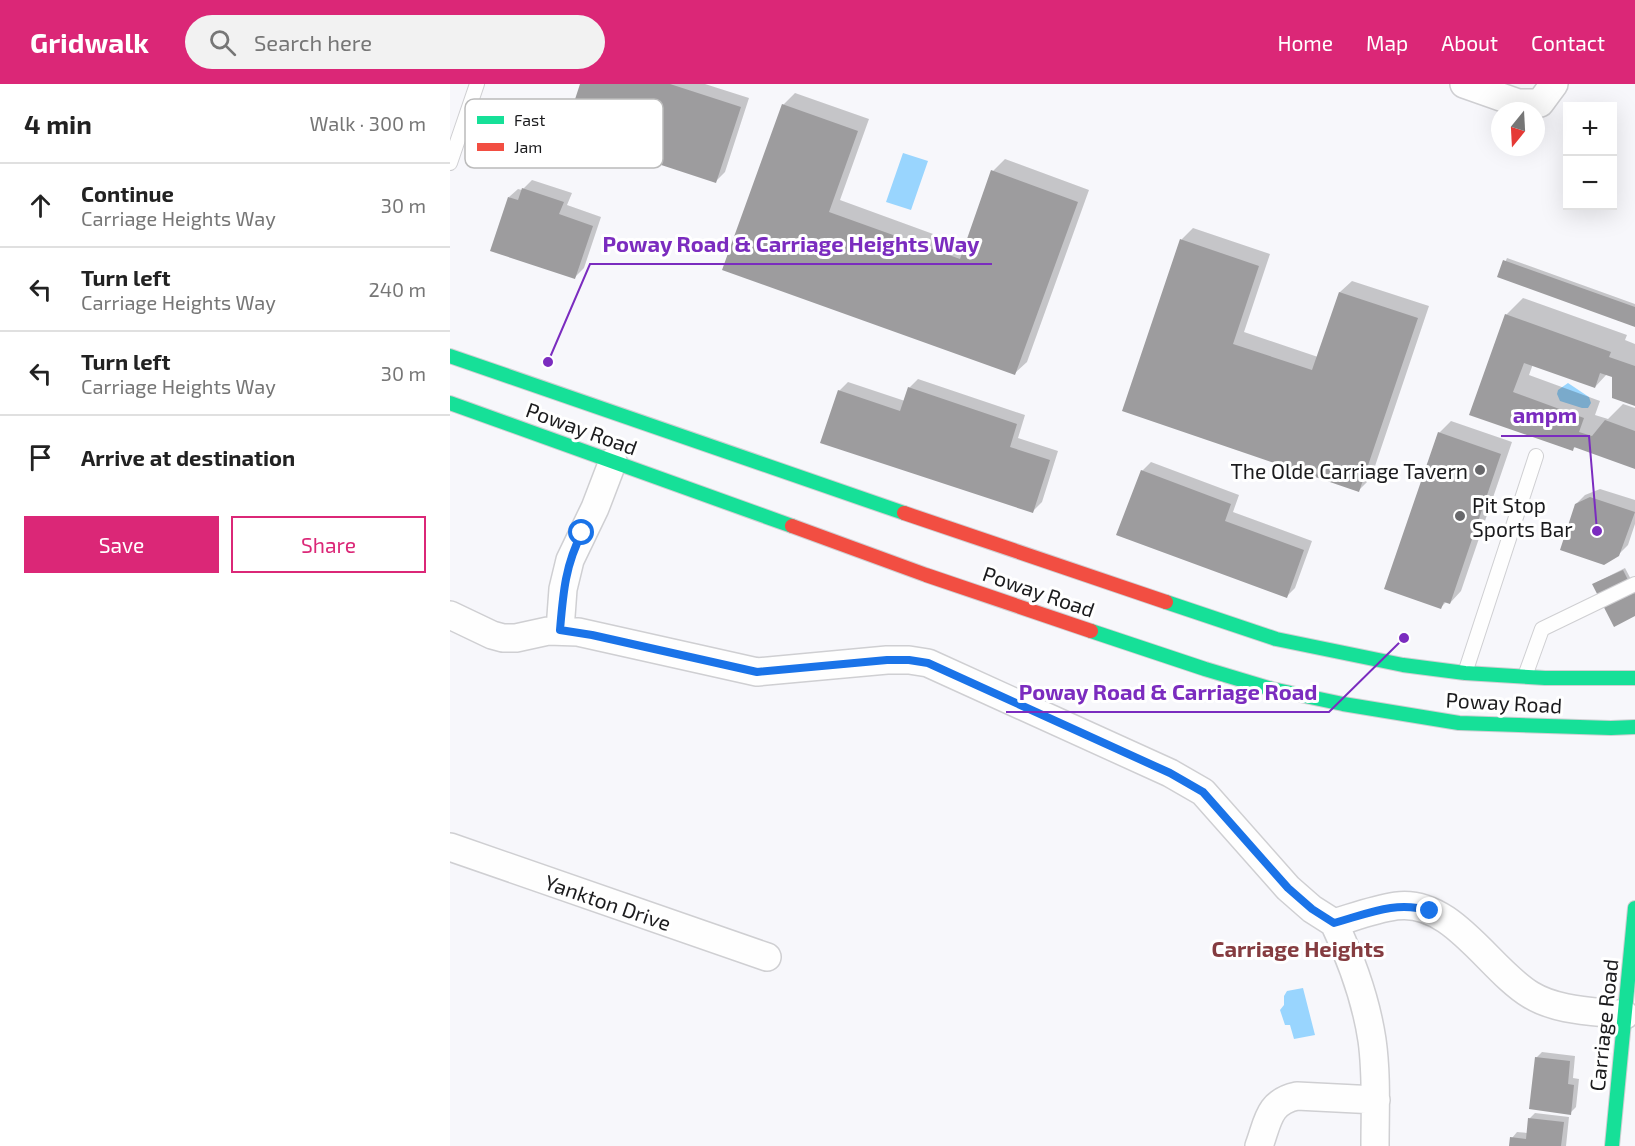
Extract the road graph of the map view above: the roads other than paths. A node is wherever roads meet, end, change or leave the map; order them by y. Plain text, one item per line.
1 (477, 84) edge
2 (1464, 84) edge
3 (1547, 94) edge
4 (472, 99) edge
5 (465, 119) edge
6 (450, 163) edge
7 (450, 356) edge
8 (450, 403) edge
9 (1536, 456) dead end
10 (613, 461) junction
11 (1635, 584) edge
12 (450, 615) edge
13 (560, 630) junction
14 (1465, 673) junction
15 (1525, 676) junction
16 (1635, 678) edge
17 (1635, 727) edge
18 (450, 847) edge
19 (1635, 908) edge
20 (1334, 923) junction
21 (767, 957) dead end
22 (1630, 1016) edge
23 (1376, 1101) junction
24 (1259, 1146) edge
25 (1375, 1146) edge
26 (1612, 1146) edge

1 - 4 lane
2 - 3 street
5 - 6 lane
7 - 14 main road, Poway Road
8 - 10 main road, Poway Road
9 - 14 lane
10 - 13 street
10 - 17 main road, Poway Road
11 - 15 lane
12 - 13 street
13 - 20 street
14 - 15 main road, Poway Road
15 - 16 main road, Poway Road
18 - 21 street, Yankton Drive
19 - 22 main road, Carriage Road
20 - 22 street
20 - 23 street
22 - 26 main road, Carriage Road
23 - 24 street
23 - 25 street

